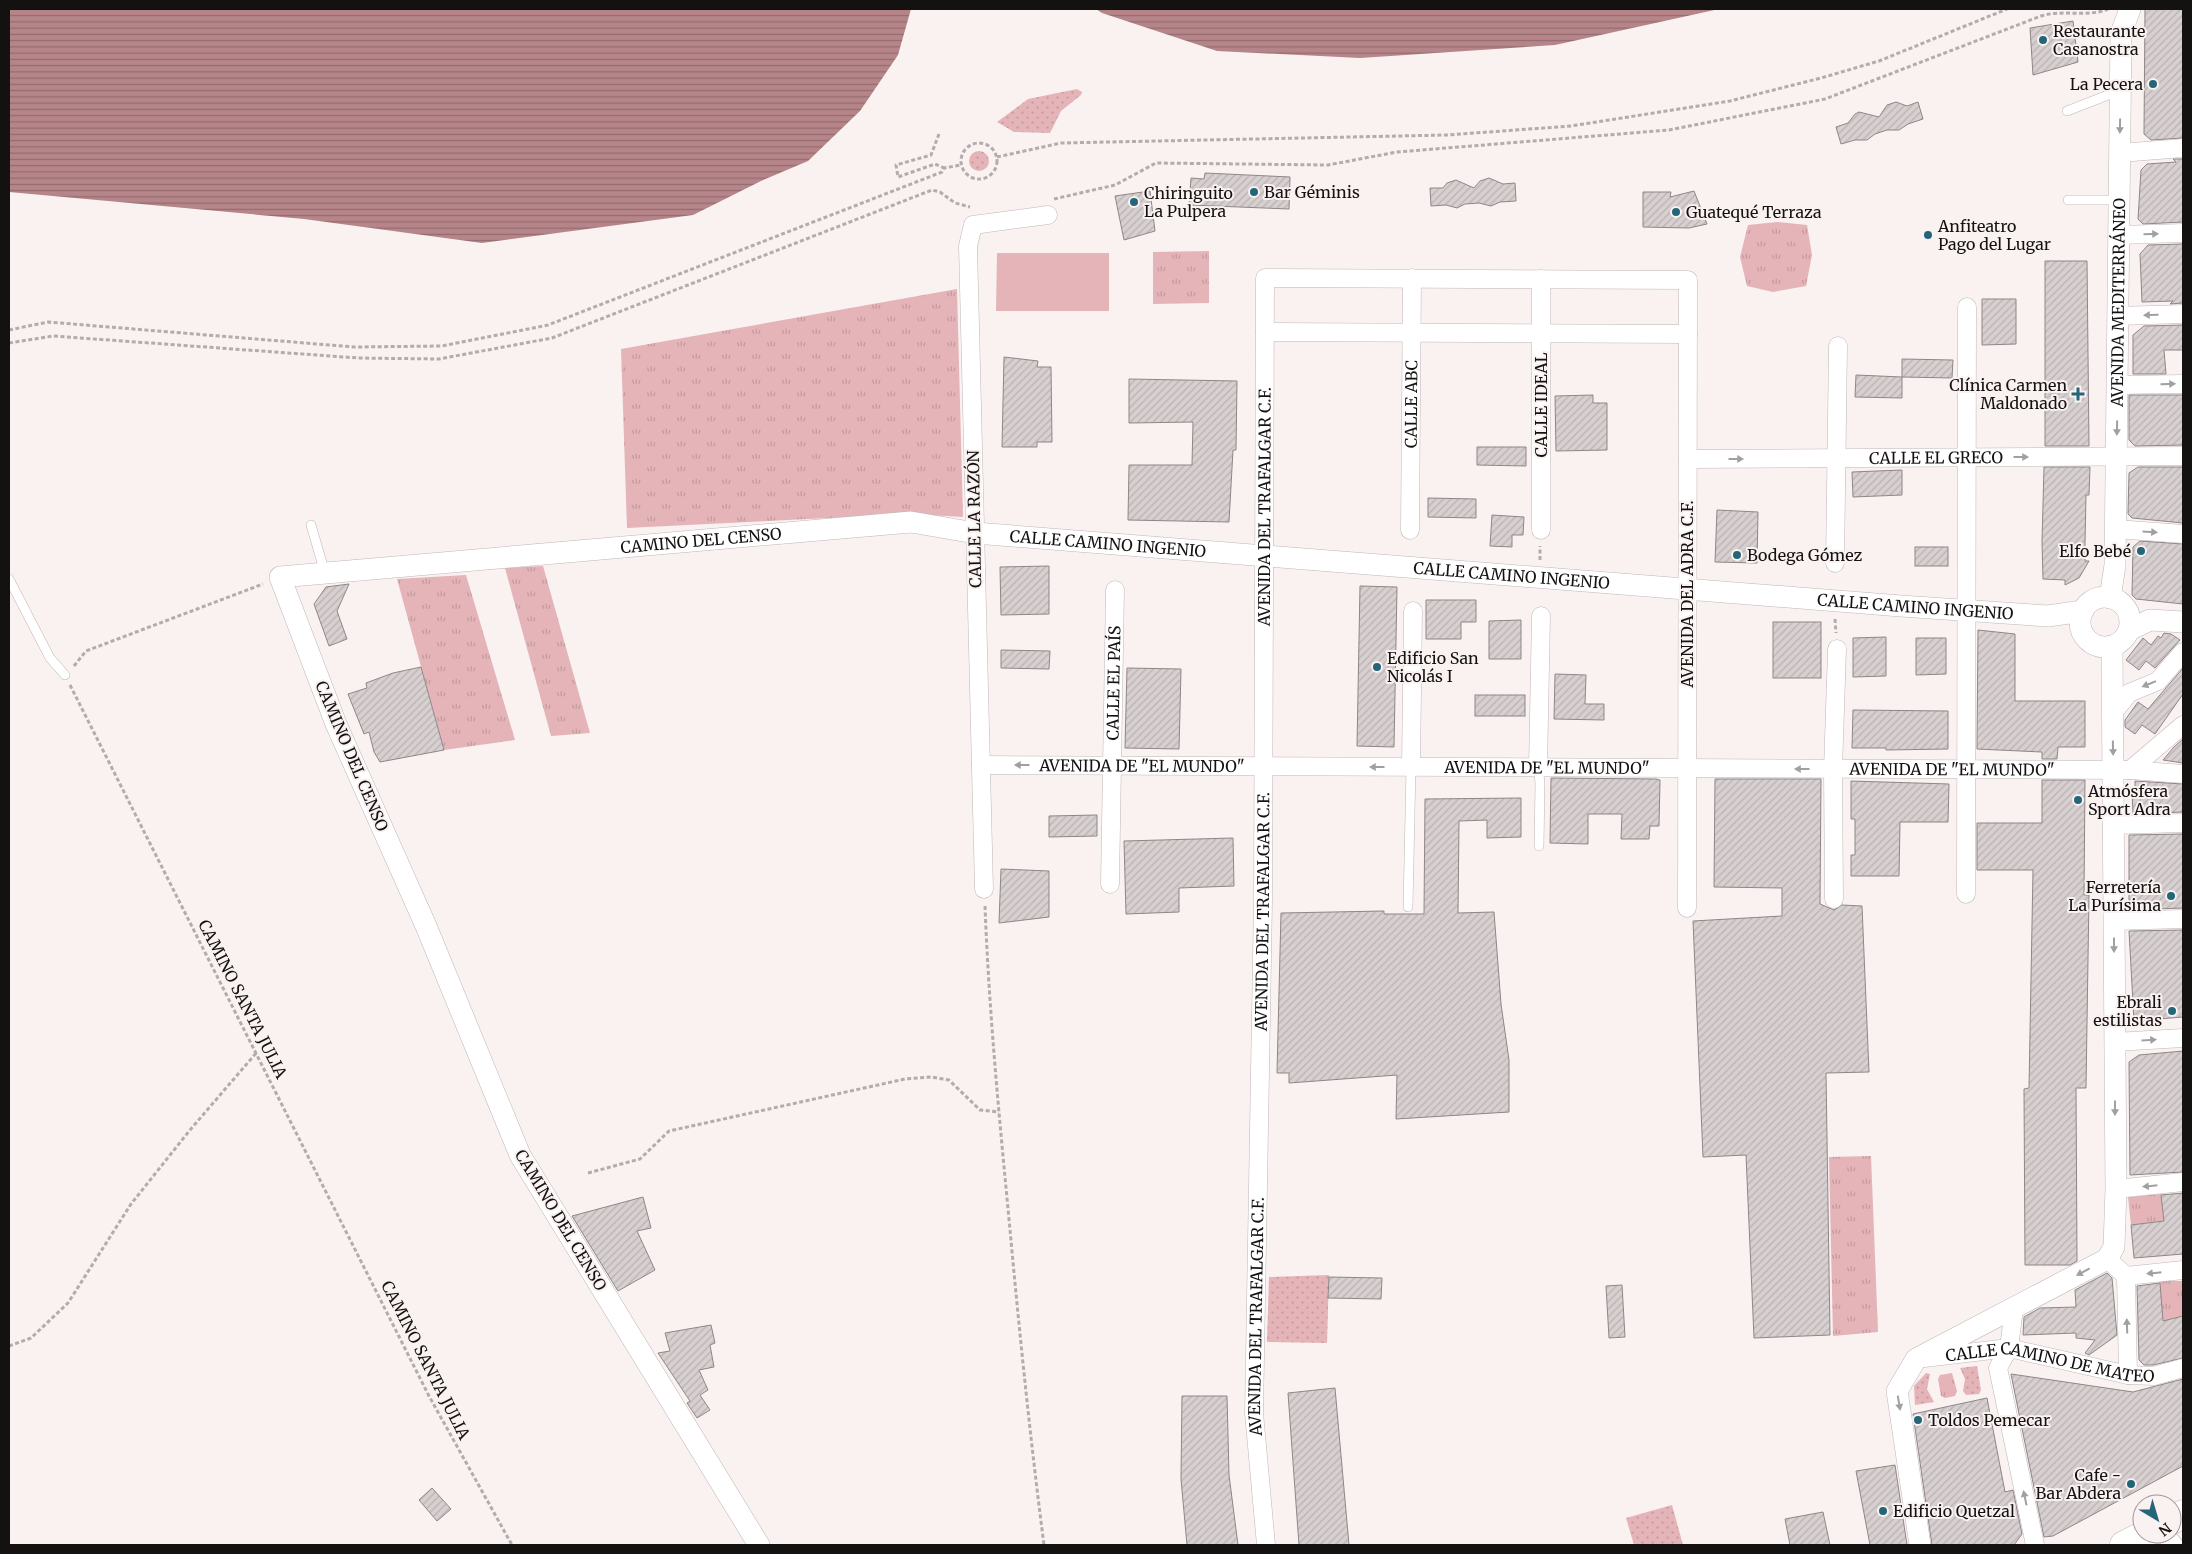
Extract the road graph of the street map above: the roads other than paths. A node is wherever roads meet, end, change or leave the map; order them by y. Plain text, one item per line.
1 (2130, 9) edge
2 (2121, 90) junction
3 (2067, 110) dead end
4 (2183, 148) edge
5 (2120, 153) junction
6 (2068, 200) dead end
7 (2120, 200) junction
8 (1048, 215) dead end
9 (2183, 233) edge
10 (2119, 235) junction
11 (1412, 278) junction
12 (1541, 280) junction
13 (1967, 307) dead end
14 (2183, 314) edge
15 (2118, 316) junction
16 (1265, 332) junction
17 (1413, 332) junction
18 (1541, 333) junction
19 (1688, 334) junction
20 (1838, 346) dead end
21 (2183, 384) edge
22 (2118, 385) junction
23 (2183, 456) edge
24 (2117, 457) junction
25 (1836, 458) junction
26 (1967, 458) junction
27 (1688, 459) junction
28 (312, 525) dead end
29 (2116, 529) junction
30 (1410, 530) dead end
31 (1541, 530) dead end
32 (975, 533) junction
33 (2183, 534) edge
34 (1265, 555) junction
35 (1835, 563) dead end
36 (325, 574) junction
37 (9, 579) edge
38 (1687, 588) junction
39 (1115, 590) dead end
40 (2110, 598) junction
41 (1413, 611) dead end
42 (1965, 611) junction
43 (1541, 616) dead end
44 (2081, 619) junction
45 (2128, 622) junction
46 (2183, 622) edge
47 (2112, 646) junction
48 (1837, 649) road end
49 (2183, 652) edge
50 (65, 675) road end
51 (2112, 714) junction
52 (2183, 725) edge
53 (981, 765) junction
54 (1112, 766) junction
55 (1262, 766) junction
56 (1411, 767) junction
57 (1538, 767) junction
58 (1687, 769) junction
59 (1833, 770) junction
60 (1965, 770) junction
61 (2122, 771) junction
62 (2183, 774) edge
63 (2183, 823) edge
64 (2113, 825) junction
65 (1539, 846) dead end
66 (1110, 884) dead end
67 (984, 889) road end
68 (1966, 894) dead end
69 (1834, 898) dead end
70 (1408, 907) dead end
71 (1687, 908) dead end
72 (2183, 919) edge
73 (2114, 921) junction
74 (2183, 1038) edge
75 (2115, 1042) junction
76 (2183, 1182) edge
77 (2116, 1189) junction
78 (2107, 1259) junction
79 (2183, 1270) edge
80 (2126, 1276) junction
81 (2014, 1308) junction
82 (2009, 1348) junction
83 (1916, 1359) junction
84 (2183, 1368) edge
85 (2128, 1375) junction
86 (758, 1545) edge
87 (1266, 1545) edge
88 (1920, 1545) edge
89 (2035, 1545) edge

1 - 2 street, AVENIDA MEDITERRÁNEO
2 - 3 lane
2 -> 5 street, AVENIDA MEDITERRÁNEO
4 - 5 street
5 - 7 street, AVENIDA MEDITERRÁNEO
6 - 7 lane
7 - 10 street, AVENIDA MEDITERRÁNEO
8 - 32 street, CALLE LA RAZÓN
10 -> 9 street
10 - 15 street, AVENIDA MEDITERRÁNEO
11 - 12 street
11 - 16 street, AVENIDA DEL TRAFALGAR C.F.
11 - 17 street, CALLE ABC
12 - 18 street, CALLE IDEAL
12 - 19 street, AVENIDA DEL ADRA C.F.
13 - 26 street
14 -> 15 street
15 - 22 street, AVENIDA MEDITERRÁNEO
16 - 17 street
16 - 34 street, AVENIDA DEL TRAFALGAR C.F.
17 - 18 street
17 - 30 street, CALLE ABC
18 - 19 street
18 - 31 street, CALLE IDEAL
19 - 27 street, AVENIDA DEL ADRA C.F.
20 - 25 street
22 -> 21 street
22 -> 24 street, AVENIDA MEDITERRÁNEO
23 - 24 street, CALLE EL GRECO
26 -> 24 street, CALLE EL GRECO
24 - 29 street, AVENIDA MEDITERRÁNEO
25 - 26 street, CALLE EL GRECO
27 -> 25 street, CALLE EL GRECO
25 - 35 street
26 - 42 street
27 - 38 street, AVENIDA DEL ADRA C.F.
28 - 36 lane
29 -> 33 street
29 - 40 street, AVENIDA MEDITERRÁNEO
32 - 34 street, CALLE CAMINO INGENIO
32 - 36 street, CAMINO DEL CENSO
32 - 53 street, CALLE LA RAZÓN
34 - 38 street, CALLE CAMINO INGENIO
34 - 55 street, AVENIDA DEL TRAFALGAR C.F.
36 - 86 street, CAMINO DEL CENSO
37 - 50 lane
38 - 42 street, CALLE CAMINO INGENIO
38 - 58 street, AVENIDA DEL ADRA C.F.
39 - 54 street, CALLE EL PAÍS
40 - 44 street
40 - 45 street
41 - 56 street
42 - 44 street, CALLE CAMINO INGENIO
42 - 60 street
43 - 57 street
44 - 47 street
45 - 46 street
45 - 47 street
47 - 51 street
48 - 59 street
49 -> 51 street
51 -> 61 street
52 - 61 street
54 -> 53 street, AVENIDA DE "EL MUNDO"
53 - 67 street, CALLE LA RAZÓN
54 - 55 street, AVENIDA DE "EL MUNDO"
54 - 66 street, CALLE EL PAÍS
56 -> 55 street, AVENIDA DE "EL MUNDO"
55 - 87 street, AVENIDA DEL TRAFALGAR C.F.
56 - 57 street, AVENIDA DE "EL MUNDO"
56 - 70 lane
57 - 58 street, AVENIDA DE "EL MUNDO"
57 - 65 lane
59 -> 58 street, AVENIDA DE "EL MUNDO"
58 - 71 street, AVENIDA DEL ADRA C.F.
59 - 60 street, AVENIDA DE "EL MUNDO"
59 - 69 street
60 - 61 street, AVENIDA DE "EL MUNDO"
60 - 68 street
61 - 62 street, AVENIDA DE "EL MUNDO"
61 - 64 street
63 - 64 street
64 - 73 street
72 - 73 street
73 -> 75 street
75 -> 74 street
75 -> 77 street
76 -> 77 street
77 - 78 street
78 - 80 street
78 -> 81 street
79 -> 80 street
85 -> 80 street
81 - 82 street
81 - 83 street
82 - 83 street, CALLE CAMINO DE MATEO
82 - 85 street, CALLE CAMINO DE MATEO
89 -> 82 street
83 -> 88 street
84 - 85 street, CALLE CAMINO DE MATEO

